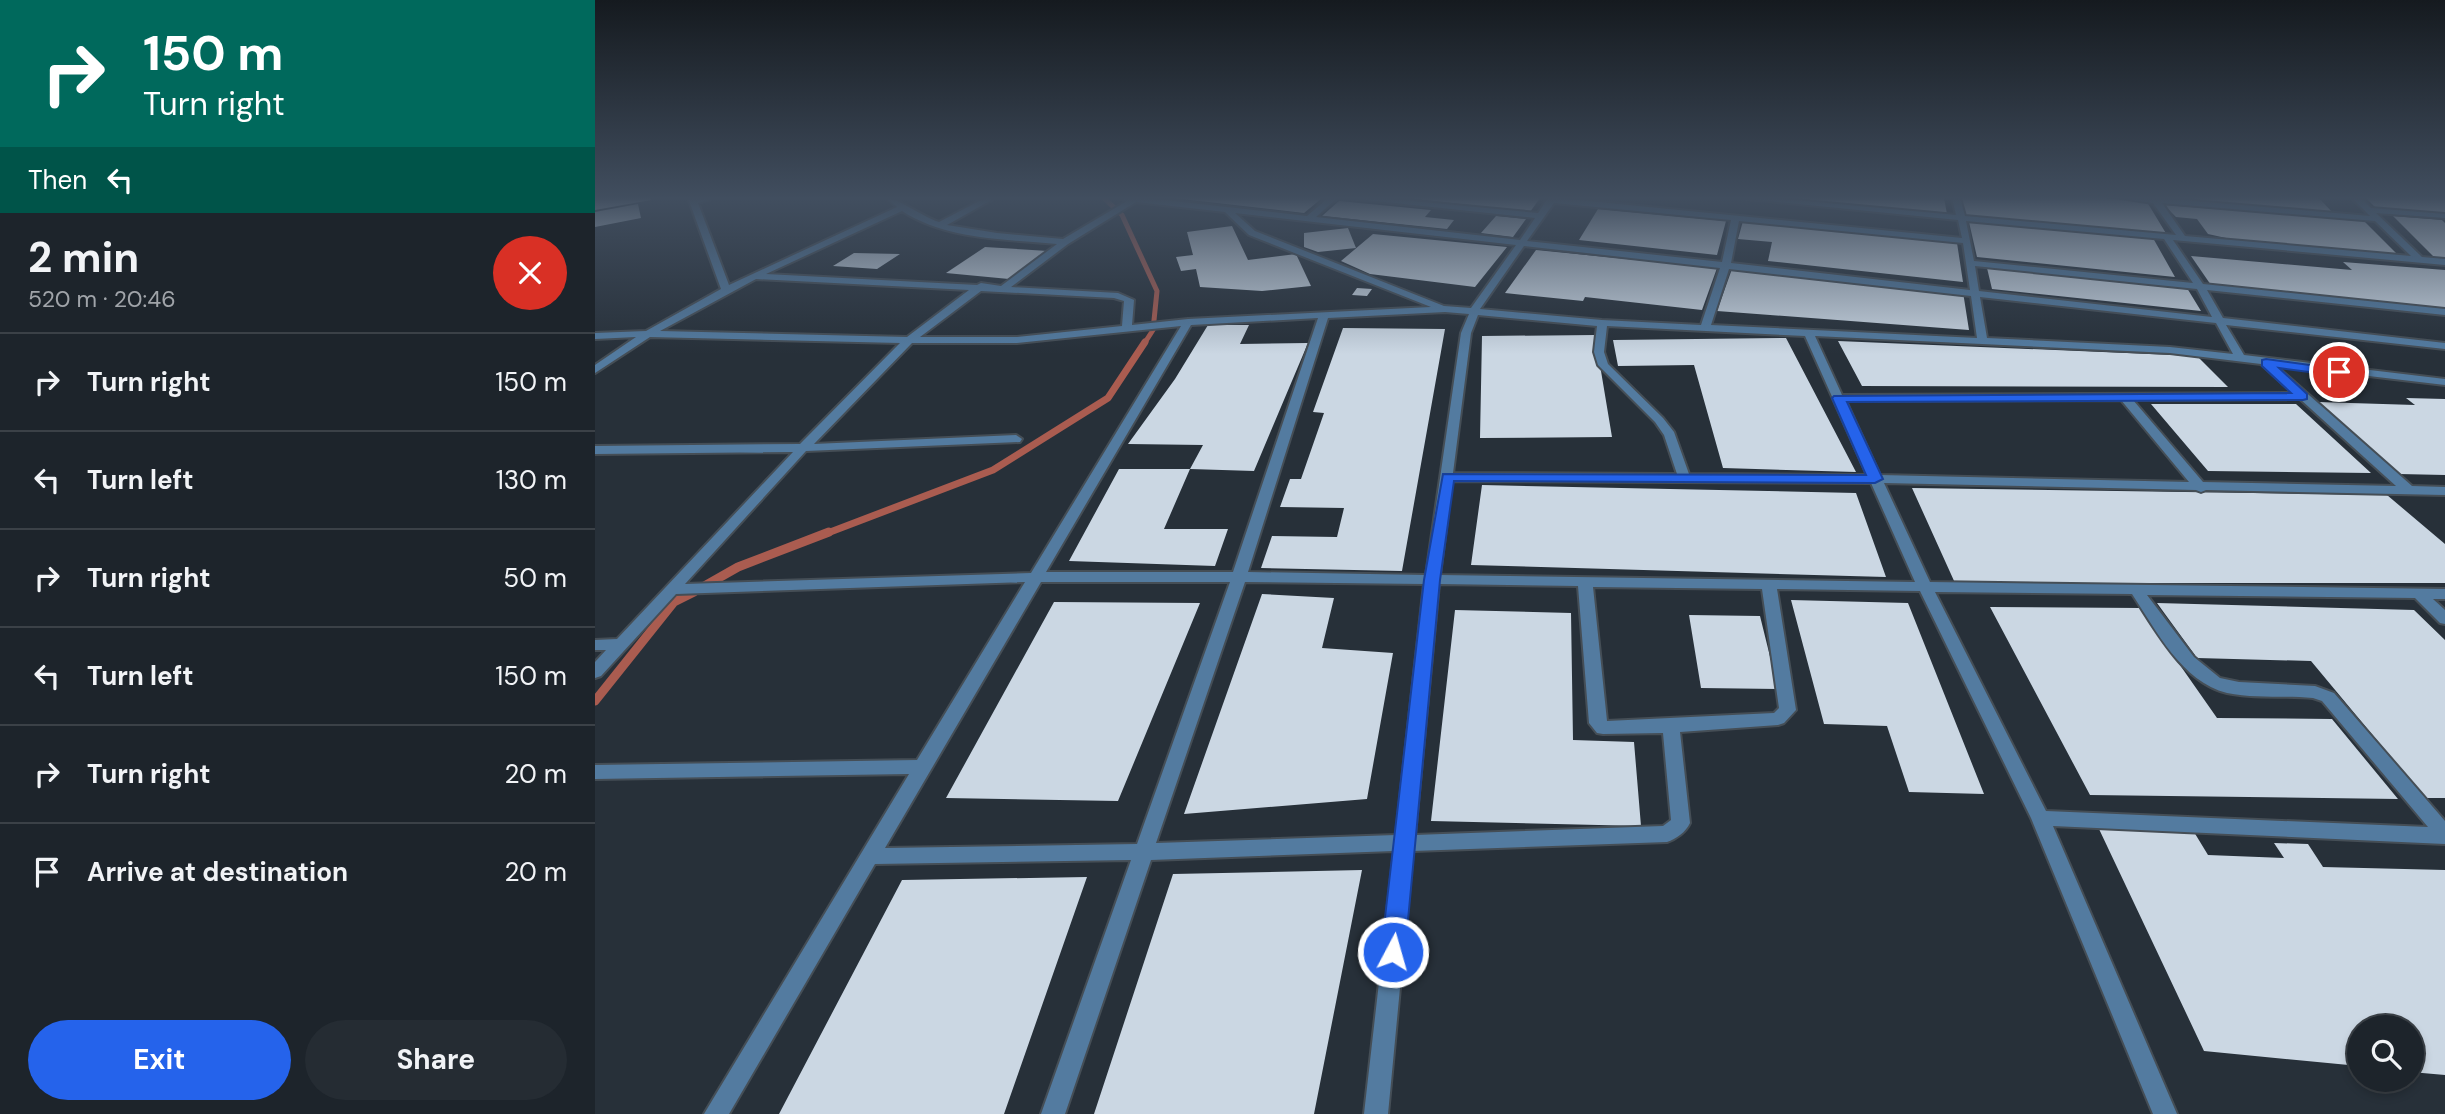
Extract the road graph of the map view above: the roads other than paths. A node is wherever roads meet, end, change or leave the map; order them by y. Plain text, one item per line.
1 (711, 250) edge
2 (811, 250) edge
3 (1054, 250) edge
4 (1295, 250) edge
5 (1517, 250) edge
6 (1582, 250) edge
7 (1729, 250) edge
8 (1968, 250) edge
9 (2176, 250) edge
10 (2307, 250) edge
11 (2409, 250) edge
12 (2420, 260) junction
13 (2445, 262) edge
14 (1969, 263) junction
15 (1726, 264) junction
16 (754, 276) junction
17 (981, 286) junction
18 (1005, 287) junction
19 (2201, 288) junction
20 (726, 289) junction
21 (1975, 291) junction
22 (1445, 309) junction
23 (1475, 310) junction
24 (2444, 312) edge
25 (1324, 316) junction
26 (1188, 322) junction
27 (2220, 322) junction
28 (1602, 323) junction
29 (1127, 328) junction
30 (1705, 329) junction
31 (644, 334) junction
32 (1809, 334) junction
33 (595, 336) edge
34 (909, 340) junction
35 (1982, 341) junction
36 (2445, 346) edge
37 (2240, 358) junction
38 (2266, 363) junction
39 (595, 369) edge
40 (2443, 383) edge
41 (2123, 396) junction
42 (2303, 396) junction
43 (1838, 398) junction
44 (1016, 439) dead end
45 (803, 448) junction
46 (595, 450) edge
47 (1448, 477) junction
48 (1684, 477) junction
49 (1875, 479) junction
50 (2201, 488) junction
51 (2408, 491) junction
52 (2445, 491) edge
53 (1035, 577) junction
54 (1239, 578) junction
55 (1432, 580) junction
56 (1585, 582) junction
57 (1769, 585) junction
58 (1925, 587) junction
59 (674, 589) junction
60 (2136, 590) junction
61 (2419, 594) junction
62 (2445, 594) edge
63 (2445, 619) edge
64 (621, 644) junction
65 (595, 645) edge
66 (595, 672) edge
67 (1671, 726) junction
68 (924, 766) junction
69 (595, 772) edge
70 (2040, 818) junction
71 (2445, 835) edge
72 (1405, 844) junction
73 (1143, 852) junction
74 (872, 856) junction
75 (716, 1114) edge
76 (1053, 1114) edge
77 (1376, 1114) edge
78 (2165, 1114) edge

1 - 20 street
2 - 16 street
3 - 18 street
4 - 22 street
5 - 23 street
6 - 15 street
7 - 15 street
8 - 14 street
9 - 19 street
10 - 12 street
11 - 12 street
12 - 13 street
14 - 19 street
14 - 21 street
15 - 21 street
15 - 30 street
16 - 17 street
16 - 20 street
17 - 18 street
17 - 34 street
18 - 29 street
19 - 24 street
19 - 27 street
20 - 31 street
21 - 27 street
21 - 35 street
22 - 23 street
22 - 25 street
23 - 28 street
23 - 47 street
25 - 26 street
25 - 54 street
26 - 29 street
26 - 53 street
27 - 36 street
27 - 37 street
28 - 30 street
28 - 48 street
29 - 34 street
30 - 32 street
31 - 33 street
31 - 34 street
31 - 39 street
32 - 35 street
32 - 43 street
34 - 45 street
35 - 37 street
37 - 38 street
38 - 40 street
38 - 42 street
41 - 42 street
41 - 43 street
41 - 50 street
42 - 51 street
43 - 49 street
44 - 45 street
45 - 46 street
45 - 59 street
47 - 48 street
47 - 55 street
48 - 49 street
49 - 50 street
49 - 58 street
50 - 51 street
51 - 52 street
53 - 54 street
53 - 59 street
53 - 68 street
54 - 55 street
54 - 73 street
55 - 56 street
55 - 72 street
56 - 57 street
56 - 67 street
57 - 58 street
57 - 67 street
58 - 60 street
58 - 70 street
59 - 64 street
60 - 61 street
60 - 71 street
61 - 62 street
61 - 63 street
64 - 65 street
64 - 66 street
67 - 72 street
68 - 69 street
68 - 74 street
70 - 71 street
70 - 78 street
72 - 73 street
72 - 77 street
73 - 74 street
73 - 76 street
74 - 75 street

